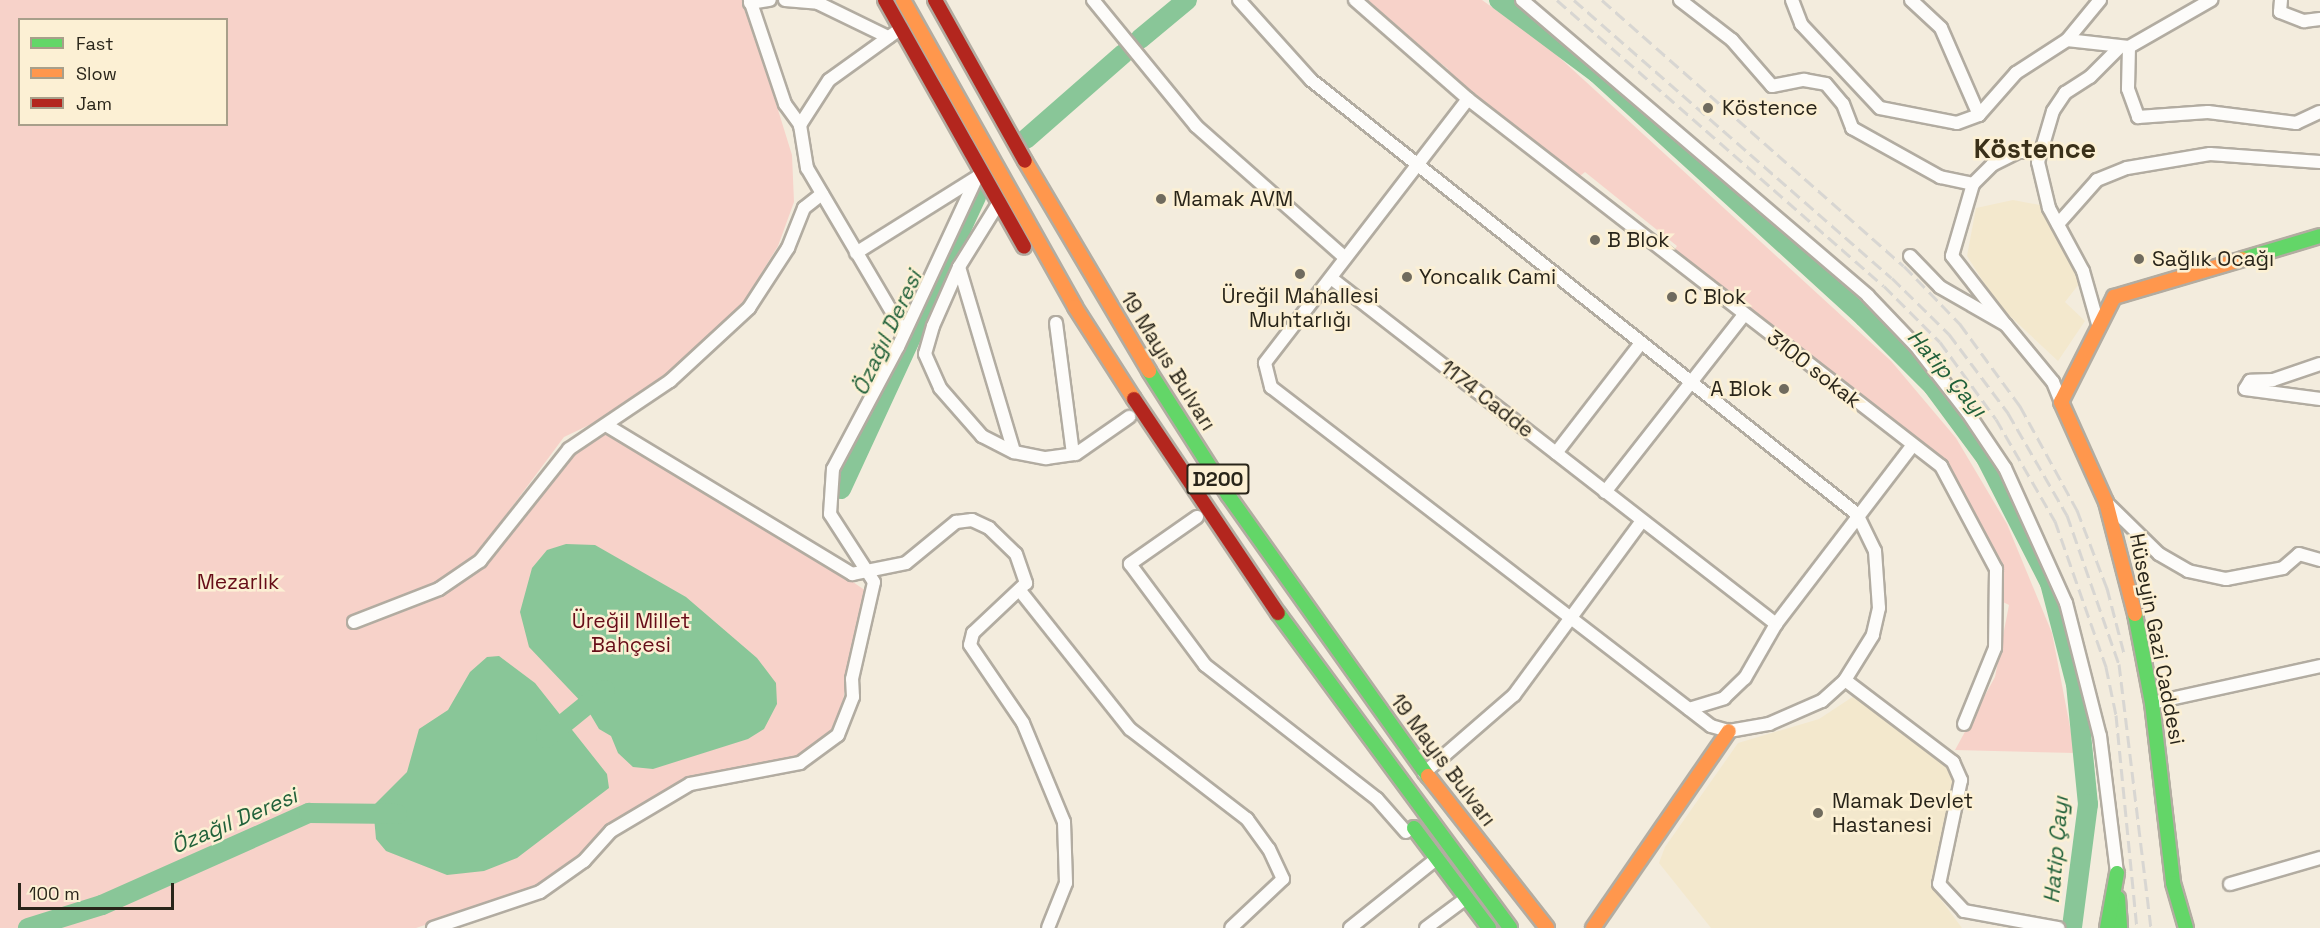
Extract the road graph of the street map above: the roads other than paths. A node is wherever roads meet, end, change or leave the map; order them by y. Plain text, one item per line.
1 (770, 0) edge
2 (784, 0) edge
3 (885, 0) edge
4 (903, 0) edge
5 (935, 0) edge
6 (1093, 0) edge
7 (1239, 0) edge
8 (1355, 0) edge
9 (1522, 0) edge
10 (1680, 0) edge
11 (1792, 0) edge
12 (1911, 0) edge
13 (2100, 0) edge
14 (2211, 0) edge
15 (2281, 0) edge
16 (750, 1) edge
17 (2319, 17) edge
18 (900, 29) junction
19 (888, 37) junction
20 (2067, 40) junction
21 (2124, 47) junction
22 (1468, 99) junction
23 (2320, 112) edge
24 (1979, 115) junction
25 (800, 125) junction
26 (955, 126) junction
27 (980, 137) junction
28 (2039, 152) junction
29 (2320, 162) edge
30 (1414, 165) junction
31 (979, 175) junction
32 (1973, 184) junction
33 (822, 194) junction
34 (998, 204) junction
35 (2058, 224) junction
36 (2320, 236) edge
37 (856, 253) junction
38 (1910, 256) dead end
39 (1345, 258) junction
40 (959, 267) junction
41 (1331, 278) junction
42 (1744, 315) junction
43 (1056, 323) dead end
44 (2098, 324) junction
45 (2006, 325) junction
46 (904, 333) junction
47 (1641, 343) junction
48 (2320, 364) edge
49 (1692, 382) junction
50 (2320, 399) edge
51 (2061, 402) junction
52 (1129, 417) junction
53 (606, 425) junction
54 (1913, 445) junction
55 (1014, 452) junction
56 (1556, 453) junction
57 (1073, 454) junction
58 (1605, 492) junction
59 (2106, 502) junction
60 (1193, 512) junction
61 (1857, 514) junction
62 (1642, 521) junction
63 (2320, 560) edge
64 (869, 573) junction
65 (1262, 590) junction
66 (1021, 592) junction
67 (1569, 617) junction
68 (354, 622) dead end
69 (1776, 624) junction
70 (2320, 666) edge
71 (1845, 680) junction
72 (2152, 703) junction
73 (1325, 705) dead end
74 (1689, 709) junction
75 (1964, 724) dead end
76 (1729, 731) junction
77 (1424, 773) junction
78 (1384, 785) dead end
79 (1406, 832) dead end
80 (2320, 858) edge
81 (1436, 859) junction
82 (2117, 873) junction
83 (2230, 884) dead end
84 (1465, 899) junction
85 (1475, 912) junction
86 (433, 928) edge
87 (1048, 928) edge
88 (1231, 928) edge
89 (1350, 928) edge
90 (1426, 928) edge
91 (1484, 928) edge
92 (1490, 928) edge
93 (1510, 928) edge
94 (1547, 928) edge
95 (1593, 928) edge
96 (2058, 928) edge
97 (2107, 928) edge
98 (2120, 928) edge
99 (2186, 928) edge

1 - 16 street
2 - 19 street
3 - 18 main road
4 - 27 main road, D200
5 - 77 main road, 19 Mayıs Bulvarı / D200
6 - 39 street
7 - 30 street
8 - 22 street, 3100 sokak
9 - 82 street
10 - 32 street
11 - 24 street
12 - 24 street
13 - 20 street
14 - 21 street
15 - 17 street
16 - 25 street
18 - 19 street
18 - 26 main road
19 - 25 street
20 - 21 street
20 - 24 street
21 - 23 street
21 - 28 street
22 - 30 street
22 - 42 street, 3100 sokak
25 - 33 street
26 - 27 main road
26 - 31 main road
27 - 65 main road, D200
28 - 32 street
28 - 35 street
29 - 35 street
30 - 39 street
30 - 47 street
31 - 34 main road
31 - 37 street
31 - 46 street
32 - 45 street
33 - 37 street
33 - 53 street
34 - 40 street
34 - 52 main road
35 - 44 street
36 - 44 main road
37 - 46 street
38 - 45 street
39 - 41 street
40 - 55 street
40 - 55 street
41 - 56 street, 1174 Cadde
41 - 67 street
42 - 49 street
42 - 54 street, 3100 sokak
43 - 57 street
44 - 51 main road
45 - 51 street
46 - 64 street
47 - 49 street
47 - 56 street
48 - 50 street
49 - 58 street
49 - 61 street
51 - 59 main road, Hüseyin Gazi Caddesi
52 - 57 street
52 - 60 main road
53 - 64 street
53 - 68 street
54 - 61 street
54 - 75 street, 3100 sokak
55 - 57 street
56 - 58 street, 1174 Cadde
58 - 62 street, 1174 Cadde
59 - 63 street
59 - 72 main road, Hüseyin Gazi Caddesi
60 - 65 main road
60 - 73 main road
60 - 79 street
61 - 69 street
61 - 71 street
62 - 67 street
62 - 69 street, 1174 Cadde
64 - 66 street
64 - 86 street
65 - 93 main road, D200
66 - 87 street
66 - 88 street
67 - 74 street
67 - 77 street
69 - 74 street
70 - 72 street
71 - 76 street
71 - 96 street
72 - 99 main road, Hüseyin Gazi Caddesi
74 - 76 street
76 - 95 main road
77 - 94 main road, 19 Mayıs Bulvarı / D200
78 - 81 main road
80 - 83 street
81 - 84 main road
81 - 89 street
82 - 97 main road
82 - 98 main road
84 - 85 main road
84 - 90 street
85 - 91 street
85 - 92 main road

